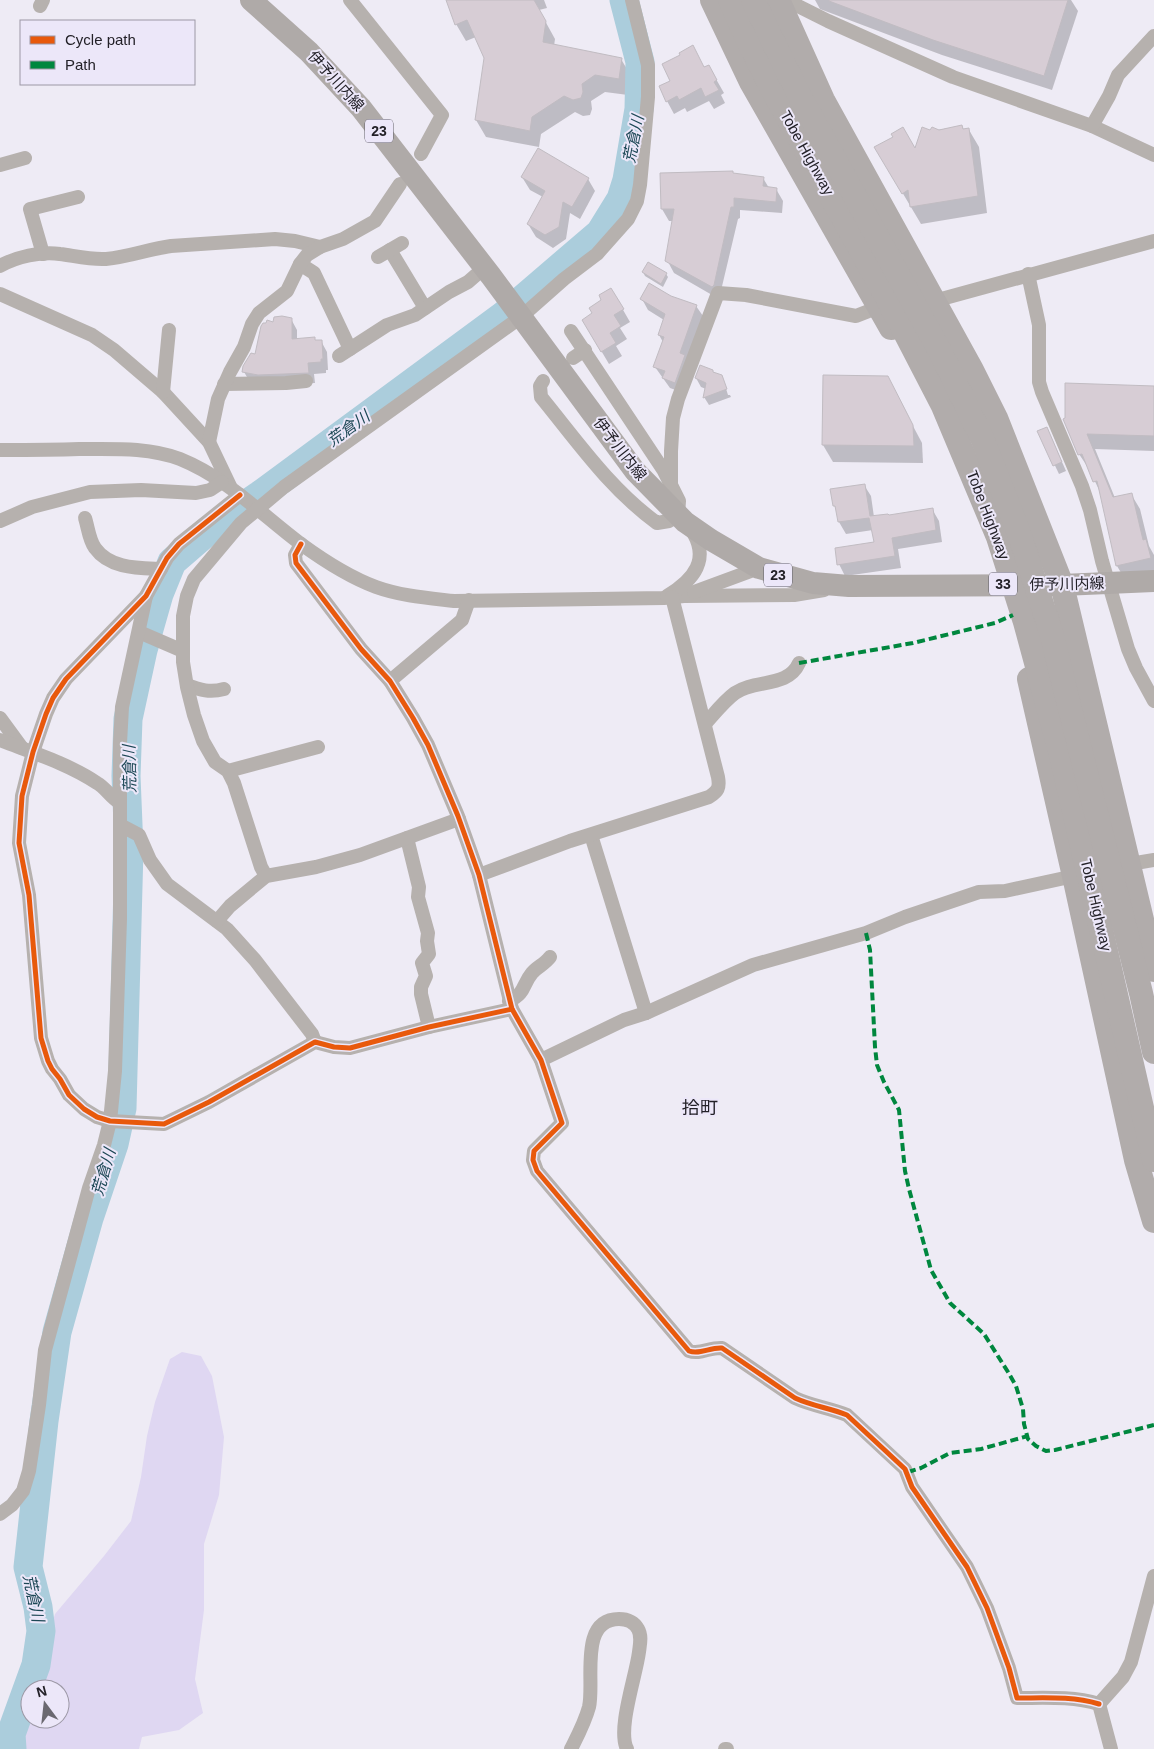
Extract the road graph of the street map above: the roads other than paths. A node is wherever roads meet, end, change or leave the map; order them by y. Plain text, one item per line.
1 (251, 0) edge
2 (350, 0) edge
3 (632, 0) edge
4 (698, 0) edge
5 (712, 0) edge
6 (730, 0) edge
7 (753, 0) edge
8 (785, 6) edge
9 (1154, 36) edge
10 (733, 37) junction
11 (1092, 126) junction
12 (421, 154) dead end
13 (1154, 155) edge
14 (25, 158) dead end
15 (0, 165) edge
16 (400, 184) dead end
17 (78, 197) dead end
18 (1154, 241) edge
19 (320, 247) junction
20 (390, 250) dead end
21 (43, 254) junction
22 (300, 264) junction
23 (0, 266) edge
24 (487, 272) junction
25 (1028, 274) junction
26 (0, 294) edge
27 (934, 301) junction
28 (878, 307) junction
29 (425, 308) junction
30 (519, 314) junction
31 (169, 330) dead end
32 (572, 331) dead end
33 (585, 350) junction
34 (573, 358) dead end
35 (306, 381) dead end
36 (543, 382) dead end
37 (224, 384) junction
38 (163, 392) junction
39 (209, 442) junction
40 (0, 450) edge
41 (671, 486) junction
42 (234, 490) junction
43 (257, 508) junction
44 (85, 518) dead end
45 (682, 519) junction
46 (0, 521) edge
47 (301, 544) junction
48 (759, 568) junction
49 (161, 569) junction
50 (1154, 581) edge
51 (1109, 582) junction
52 (1062, 584) junction
53 (1003, 585) junction
54 (849, 586) junction
55 (146, 596) junction
56 (674, 597) junction
57 (469, 600) junction
58 (139, 632) junction
59 (182, 651) junction
60 (799, 662) dead end
61 (390, 681) junction
62 (187, 685) junction
63 (224, 689) dead end
64 (1154, 701) edge
65 (0, 718) edge
66 (705, 724) junction
67 (0, 740) edge
68 (318, 747) dead end
69 (27, 750) junction
70 (228, 771) junction
71 (120, 803) junction
72 (459, 819) junction
73 (120, 825) junction
74 (591, 835) junction
75 (407, 838) junction
76 (1154, 860) edge
77 (1130, 864) junction
78 (479, 875) junction
79 (266, 876) junction
80 (1074, 876) junction
81 (217, 921) junction
82 (550, 957) dead end
83 (1154, 970) edge
84 (510, 1005) junction
85 (646, 1013) junction
86 (429, 1027) junction
87 (315, 1042) junction
88 (1154, 1052) edge
89 (541, 1060) junction
90 (110, 1121) junction
91 (1154, 1160) edge
92 (1154, 1221) edge
93 (0, 1514) edge
94 (1154, 1576) edge
95 (1099, 1704) junction
96 (571, 1749) edge
97 (627, 1749) edge
98 (1111, 1749) edge

1 - 24 main road, 伊予川内線 / 23
2 - 12 street
3 - 30 street
4 - 10 highway
5 - 10 highway, 33
6 - 91 highway, Tobe Highway / 33, bridge
7 - 88 highway, Tobe Highway / 33, bridge
8 - 11 street
8 - 27 highway
9 - 11 street
10 - 28 highway, 33
11 - 13 street
14 - 15 street
16 - 19 street
17 - 21 street
18 - 25 street
19 - 21 street
19 - 22 street
20 - 29 street
21 - 23 street
22 - 29 street
22 - 37 street
24 - 29 street
24 - 30 main road, 伊予川内線 / 23
25 - 27 street
25 - 51 street
26 - 38 street
27 - 52 highway
28 - 41 street
28 - 53 highway, 33
30 - 43 street
30 - 45 main road, 伊予川内線 / 23
31 - 38 street
32 - 33 street
33 - 34 street
33 - 41 street
35 - 37 street
36 - 45 street
37 - 39 street
38 - 39 street
39 - 42 street
40 - 42 street
41 - 45 street
42 - 43 street
42 - 46 street
42 - 49 street
43 - 47 street
43 - 59 street
44 - 49 street
45 - 48 main road, 伊予川内線 / 23
45 - 56 street
47 - 57 street
47 - 61 street
48 - 54 main road, 伊予川内線 / 23
48 - 56 street
49 - 55 street
50 - 51 main road, 伊予川内線 / 23
51 - 52 main road, 伊予川内線 / 23
51 - 64 street
52 - 53 main road, 伊予川内線 / 23
52 - 77 highway
53 - 54 main road, 伊予川内線 / 23
53 - 80 highway, 33
54 - 56 street
55 - 58 street
55 - 69 street
56 - 57 street
56 - 66 street
57 - 61 street
58 - 59 street
58 - 71 street
59 - 62 street
60 - 66 street
61 - 72 street
62 - 63 street
62 - 70 street
65 - 69 street
66 - 74 street
67 - 69 street
68 - 70 street
69 - 71 street
69 - 90 street
70 - 79 street
71 - 73 street
72 - 75 street
72 - 78 street
73 - 81 street
73 - 90 street
74 - 78 street
74 - 85 street
75 - 79 street
75 - 86 street
76 - 77 street
77 - 80 highway
77 - 83 highway
78 - 84 street
79 - 81 street
80 - 85 street
80 - 92 highway, 33
81 - 87 street
82 - 84 street
84 - 86 street
84 - 89 street
85 - 89 street
86 - 87 street
87 - 90 street
89 - 95 street
90 - 93 street
94 - 95 street
95 - 98 street
96 - 97 street

